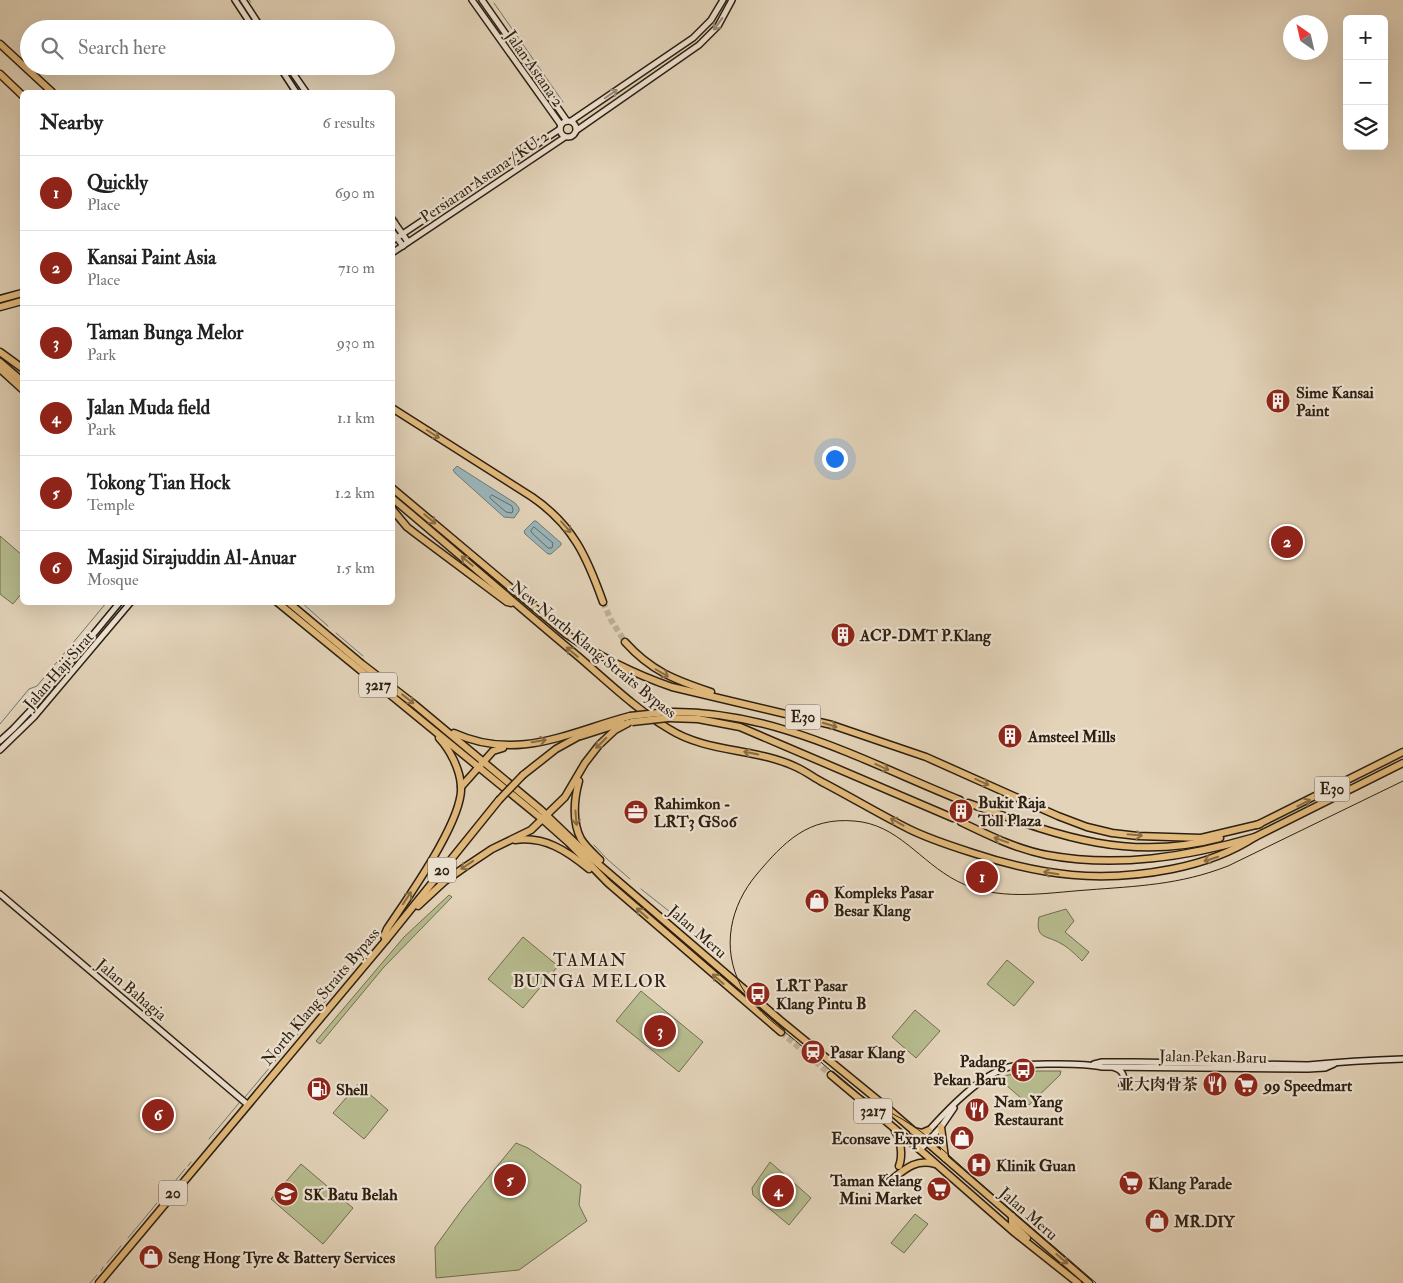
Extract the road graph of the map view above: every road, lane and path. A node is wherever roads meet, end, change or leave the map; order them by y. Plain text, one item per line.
1 (234, 0) edge
2 (243, 0) edge
3 (472, 0) edge
4 (480, 0) edge
5 (723, 0) edge
6 (732, 0) edge
7 (248, 20) edge
8 (256, 20) edge
9 (0, 44) edge
10 (20, 62) edge
11 (0, 74) edge
12 (34, 75) edge
13 (285, 75) edge
14 (294, 75) edge
15 (50, 90) edge
16 (295, 90) edge
17 (305, 90) edge
18 (20, 93) edge
19 (569, 121) junction
20 (560, 127) junction
21 (576, 130) junction
22 (565, 137) junction
23 (395, 223) edge
24 (403, 234) junction
25 (395, 240) edge
26 (408, 242) junction
27 (402, 246) junction
28 (395, 251) edge
29 (20, 294) edge
30 (0, 299) edge
31 (20, 302) edge
32 (0, 307) edge
33 (0, 352) edge
34 (0, 362) edge
35 (20, 367) edge
36 (0, 369) edge
37 (0, 374) edge
38 (20, 380) edge
39 (20, 388) edge
40 (20, 389) edge
41 (395, 410) edge
42 (395, 491) edge
43 (395, 501) edge
44 (395, 513) edge
45 (603, 602) tunnel mouth
46 (118, 605) edge
47 (128, 605) edge
48 (281, 605) edge
49 (292, 605) edge
50 (517, 605) junction
51 (625, 642) tunnel mouth
52 (749, 704) junction
53 (668, 715) junction
54 (614, 720) junction
55 (630, 720) junction
56 (424, 722) junction
57 (442, 727) junction
58 (573, 740) junction
59 (0, 741) edge
60 (522, 744) junction
61 (0, 750) edge
62 (1403, 752) edge
63 (1403, 763) edge
64 (482, 764) junction
65 (1403, 766) edge
66 (581, 770) junction
67 (1360, 784) junction
68 (461, 787) junction
69 (960, 800) dead end
70 (968, 803) dead end
71 (544, 817) junction
72 (953, 818) dead end
73 (961, 822) dead end
74 (1260, 824) junction
75 (1254, 837) junction
76 (509, 841) junction
77 (618, 880) junction
78 (608, 883) junction
79 (0, 894) edge
80 (386, 940) junction
81 (781, 1032) tunnel mouth
82 (1403, 1059) edge
83 (1334, 1064) junction
84 (1092, 1065) junction
85 (1113, 1067) junction
86 (831, 1075) tunnel mouth
87 (1122, 1085) dead end
88 (959, 1101) junction
89 (247, 1104) junction
90 (893, 1127) junction
91 (941, 1127) junction
92 (912, 1130) junction
93 (929, 1130) junction
94 (924, 1141) junction
95 (918, 1148) junction
96 (945, 1158) junction
97 (899, 1166) dead end
98 (954, 1179) junction
99 (890, 1181) dead end
100 (1012, 1216) junction
101 (1053, 1263) junction
102 (99, 1283) edge
103 (1078, 1283) edge
104 (1089, 1283) edge

1 - 7 street
2 - 8 street
3 - 20 street, Jalan Astana 2
4 - 19 street, Jalan Astana 2
19 -> 5 street
6 -> 21 street
9 - 10 highway
11 - 18 highway
12 - 15 highway
13 - 16 street
14 - 17 street
19 - 20 street
19 - 21 street
20 - 22 street
20 - 24 street, Persiaran Astana / KU 2
21 - 22 street
22 - 26 street, Persiaran Astana / KU 2
23 - 24 street
24 - 25 street, Persiaran Astana / KU 2
24 - 26 street
25 - 27 street
26 - 27 street, Persiaran Astana / KU 2
27 - 28 street, Persiaran Astana / KU 2
29 - 30 highway
31 - 32 highway
33 - 35 highway
34 - 38 highway
36 - 39 highway
37 - 40 highway
41 -> 45 highway
42 -> 52 highway, New North Klang Straits Bypass / E30
50 -> 43 highway, New North Klang Straits Bypass / E30
44 - 50 highway
46 - 59 street, Jalan Haji Sirat
47 - 61 street, Jalan Haji Sirat
48 - 56 highway, Jalan Meru / 3217
49 -> 57 highway, Jalan Meru / 3217
75 -> 50 highway, New North Klang Straits Bypass / E30
51 -> 52 highway
52 -> 74 highway, New North Klang Straits Bypass / E30
53 - 55 highway, North Klang Straits Bypass / 20, bridge
53 -> 69 highway, North Klang Straits Bypass / E30
53 - 72 highway, North Klang Straits Bypass / E30
54 - 55 highway, North Klang Straits Bypass / 20
54 - 58 highway, North Klang Straits Bypass / 20
60 -> 54 highway
55 - 58 highway, North Klang Straits Bypass / 20
55 -> 66 highway
56 - 64 highway, Jalan Meru / 3217
56 - 68 highway
57 - 60 highway
57 - 64 highway, Jalan Meru / 3217
58 - 80 highway, North Klang Straits Bypass / 20, bridge
60 - 64 highway
74 -> 62 highway, New North Klang Straits Bypass / E30
63 - 67 highway, E30
64 - 68 highway
64 - 71 highway, Jalan Meru / 3217
65 - 67 street
66 - 71 highway
66 -> 77 highway
67 - 75 highway, E30
80 -> 68 highway
70 - 74 highway, New North Klang Straits Bypass / E30
71 - 76 highway
71 - 77 highway, Jalan Meru / 3217
71 - 78 highway, Jalan Meru / 3217
75 -> 73 highway, E30
76 - 78 highway
76 -> 80 highway
77 - 92 highway, Jalan Meru / 3217
81 -> 78 highway, Jalan Meru / 3217
79 - 89 street, Jalan Bahagia
80 - 89 highway, North Klang Straits Bypass / 20
82 - 83 street, Jalan Pekan Baru
83 - 84 street, Jalan Pekan Baru
83 - 85 street, Jalan Pekan Baru
84 - 85 street, Jalan Pekan Baru
84 - 88 street, Jalan Pekan Baru
85 - 87 street
86 - 90 highway, Jalan Meru / 3217
88 - 91 street, Jalan Pekan Baru
88 - 93 street, Jalan Pekan Baru
89 - 102 highway, North Klang Straits Bypass / 20
90 - 95 highway, Jalan Meru / 3217
90 - 97 highway
91 - 94 street, Jalan Pekan Baru
91 - 96 highway
92 - 93 highway
92 - 94 highway, Jalan Meru / 3217
93 - 94 street, Jalan Pekan Baru
94 - 95 street, Jalan Pekan Baru
94 - 96 highway, Jalan Meru / 3217
95 - 98 highway, Jalan Meru / 3217
96 - 100 highway, Jalan Meru / 3217
98 - 99 highway
98 - 101 highway, Jalan Meru / 3217
100 - 101 highway
100 -> 104 highway, Jalan Meru / 3217
101 - 103 highway, Jalan Meru / 3217

